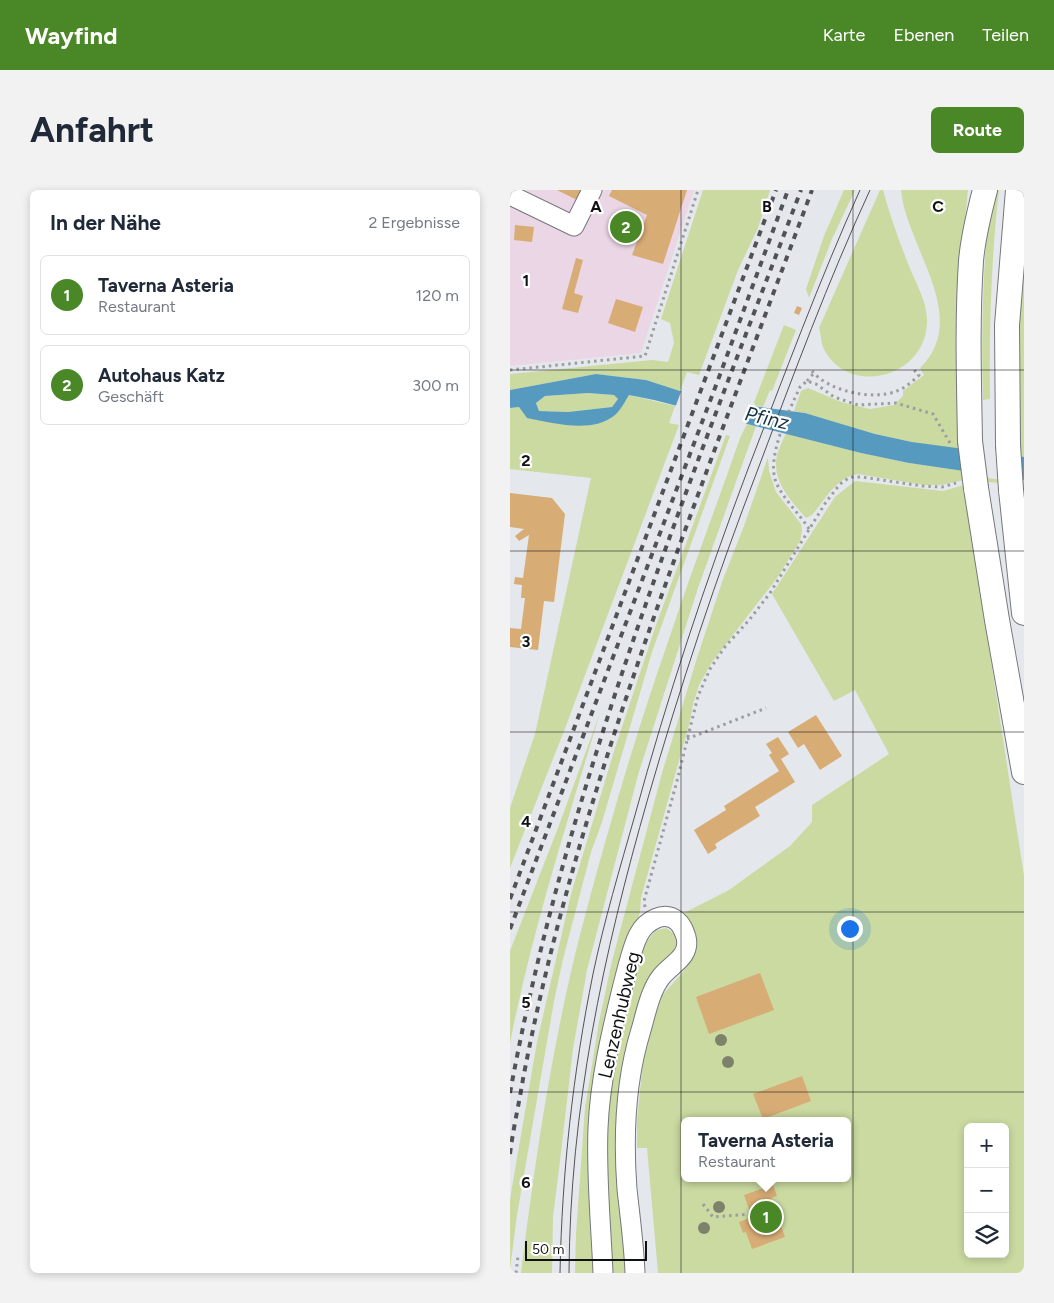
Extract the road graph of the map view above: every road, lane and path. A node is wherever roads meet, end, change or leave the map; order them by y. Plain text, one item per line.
1 (592, 190) edge
2 (698, 190) edge
3 (985, 190) edge
4 (1018, 190) edge
5 (510, 195) edge
6 (913, 369) dead end
7 (510, 370) edge
8 (969, 379) junction
9 (807, 382) junction
10 (1007, 403) junction
11 (963, 444) junction
12 (970, 484) junction
13 (808, 529) junction
14 (1024, 613) edge
15 (766, 708) dead end
16 (687, 739) junction
17 (1024, 772) edge
18 (650, 921) junction
19 (703, 1204) dead end
20 (751, 1214) dead end
21 (518, 1256) dead end
22 (516, 1273) edge
23 (603, 1273) edge
24 (635, 1273) edge

1 - 5 street
2 - 7 path
3 - 8 main road
4 - 10 main road
6 - 9 path
8 - 10 main road
8 - 11 main road
9 - 11 path
9 - 13 path
10 - 14 main road, bridge
11 - 12 main road, bridge
12 - 13 path
12 - 17 main road
13 - 16 path
15 - 16 path
16 - 18 path
18 - 23 street, Lenzenhubweg
18 - 24 street, Lenzenhubweg
19 - 20 path
21 - 22 path

